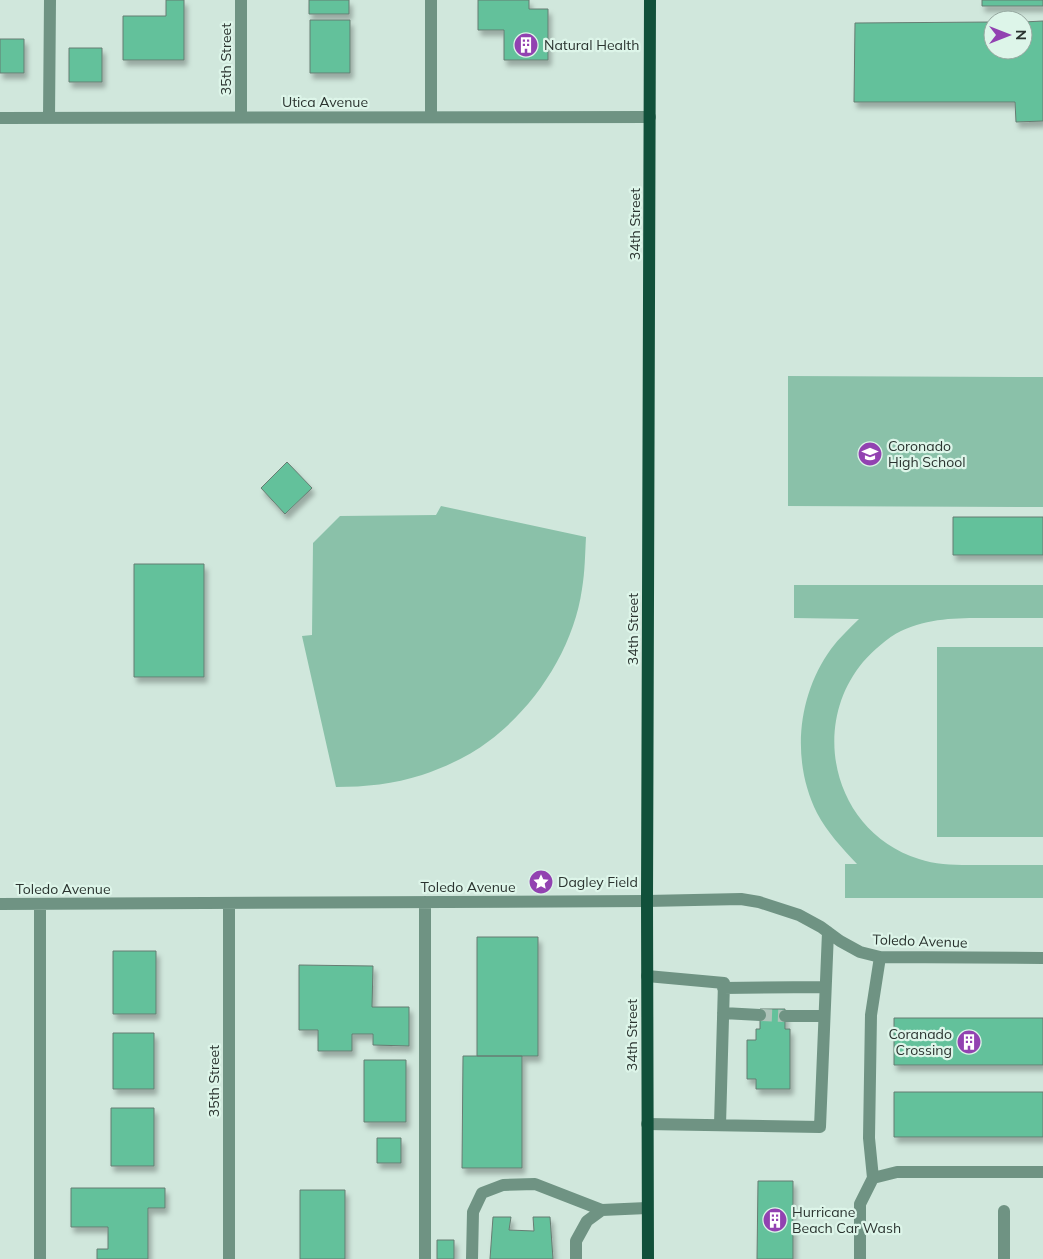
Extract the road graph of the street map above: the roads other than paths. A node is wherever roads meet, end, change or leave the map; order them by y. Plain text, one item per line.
1 (50, 0) edge
2 (241, 0) edge
3 (431, 0) edge
4 (650, 0) edge
5 (241, 117) junction
6 (431, 117) junction
7 (650, 117) junction
8 (0, 118) edge
9 (49, 118) junction
10 (647, 901) junction
11 (425, 902) junction
12 (229, 903) junction
13 (0, 904) edge
14 (40, 904) junction
15 (828, 932) junction
16 (880, 957) junction
17 (1043, 958) edge
18 (647, 976) junction
19 (825, 987) junction
20 (723, 988) junction
21 (723, 1013) junction
22 (760, 1015) tunnel mouth
23 (785, 1016) tunnel mouth
24 (824, 1016) junction
25 (647, 1124) junction
26 (720, 1125) junction
27 (1043, 1172) edge
28 (873, 1178) junction
29 (647, 1208) junction
30 (602, 1210) junction
31 (1004, 1212) dead end
32 (40, 1259) edge
33 (229, 1259) edge
34 (425, 1259) edge
35 (472, 1259) edge
36 (576, 1259) edge
37 (648, 1259) edge
38 (860, 1259) edge
39 (1004, 1259) edge

1 - 9 street
2 - 5 street, 35th Street
3 - 6 street
4 - 7 main road, 34th Street
5 - 6 street, Utica Avenue
5 - 9 street, Utica Avenue
6 - 7 street, Utica Avenue
7 - 10 main road, 34th Street
8 - 9 street, Utica Avenue
10 - 11 street, Toledo Avenue
10 - 15 street, Toledo Avenue
10 - 18 main road, 34th Street
11 - 12 street, Toledo Avenue
11 - 34 street
12 - 14 street, Toledo Avenue
12 - 33 street, 35th Street
13 - 14 street, Toledo Avenue
14 - 32 street
15 - 16 street, Toledo Avenue
15 - 19 street
16 - 17 street, Toledo Avenue
16 - 28 street
18 - 20 street
18 - 25 main road, 34th Street
19 - 20 street
19 - 24 street
20 - 21 street
21 - 22 street
21 - 26 street
23 - 24 street
24 - 26 street
25 - 26 street
25 - 29 main road, 34th Street
27 - 28 street
28 - 38 street
29 - 30 street
29 - 37 main road, 34th Street
30 - 35 street
30 - 36 street
31 - 39 street

